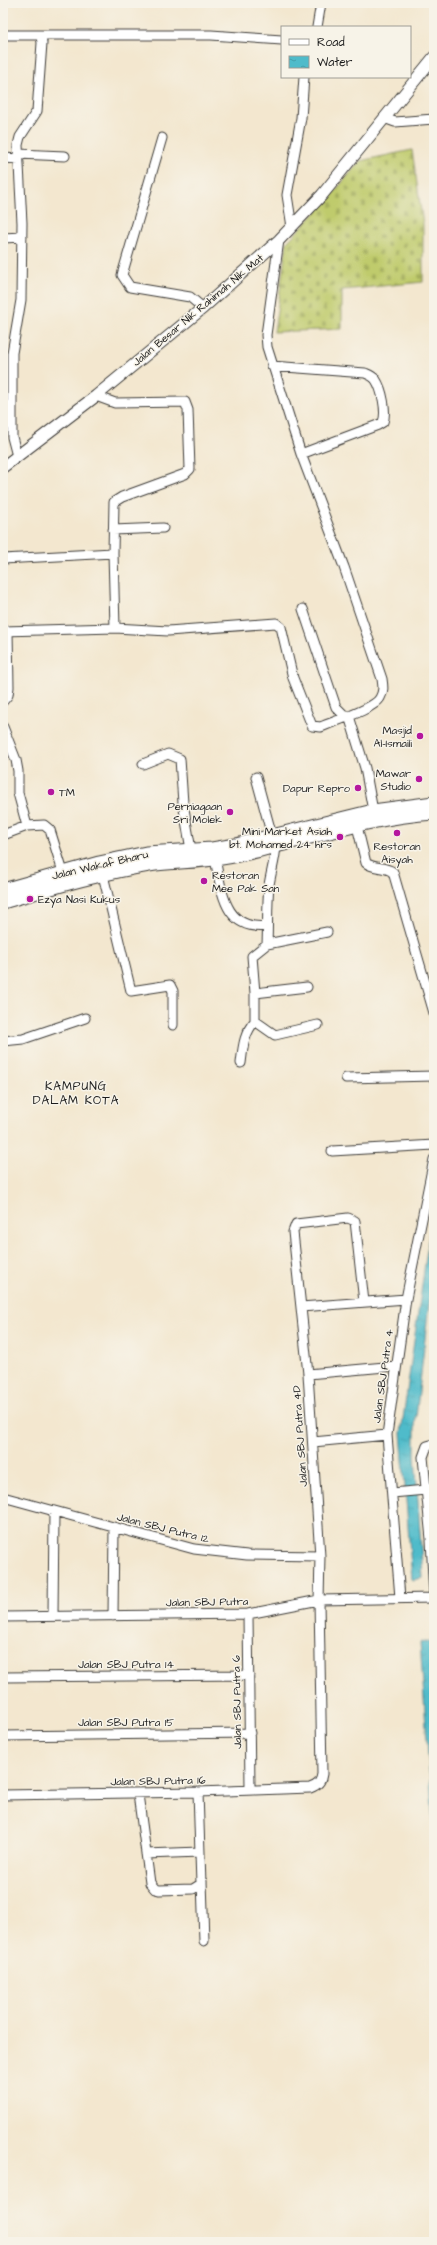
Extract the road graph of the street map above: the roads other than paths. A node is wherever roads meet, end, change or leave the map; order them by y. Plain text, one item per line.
1 (321, 3) edge
2 (317, 26) edge
3 (3, 35) edge
4 (41, 35) junction
5 (281, 40) edge
6 (434, 57) edge
7 (304, 78) edge
8 (384, 118) junction
9 (434, 119) edge
10 (162, 138) dead end
11 (66, 156) dead end
12 (18, 157) junction
13 (3, 158) edge
14 (292, 227) junction
15 (22, 237) junction
16 (3, 238) edge
17 (279, 240) junction
18 (203, 308) junction
19 (272, 366) junction
20 (96, 396) junction
21 (301, 454) junction
22 (17, 456) junction
23 (3, 467) edge
24 (163, 528) dead end
25 (113, 530) junction
26 (113, 553) junction
27 (3, 559) edge
28 (303, 609) dead end
29 (115, 628) junction
30 (6, 631) edge
31 (3, 701) edge
32 (347, 716) junction
33 (3, 727) edge
34 (143, 764) dead end
35 (256, 777) dead end
36 (434, 797) edge
37 (434, 803) edge
38 (391, 808) junction
39 (373, 811) junction
40 (434, 813) edge
41 (27, 826) junction
42 (357, 826) junction
43 (3, 835) edge
44 (274, 841) junction
45 (191, 850) junction
46 (215, 859) junction
47 (64, 872) junction
48 (103, 875) junction
49 (3, 890) edge
50 (3, 902) edge
51 (268, 926) junction
52 (327, 932) dead end
53 (266, 944) junction
54 (307, 988) dead end
55 (255, 994) junction
56 (434, 1013) edge
57 (85, 1018) dead end
58 (255, 1021) junction
59 (172, 1025) dead end
60 (318, 1025) dead end
61 (3, 1041) edge
62 (241, 1063) dead end
63 (434, 1076) edge
64 (346, 1078) dead end
65 (434, 1145) edge
66 (332, 1151) dead end
67 (434, 1159) edge
68 (406, 1299) junction
69 (364, 1302) junction
70 (301, 1307) junction
71 (396, 1366) junction
72 (308, 1374) junction
73 (388, 1435) junction
74 (313, 1442) junction
75 (434, 1444) edge
76 (424, 1490) junction
77 (394, 1493) junction
78 (3, 1497) edge
79 (54, 1512) junction
80 (114, 1528) junction
81 (320, 1556) junction
82 (400, 1598) junction
83 (434, 1598) edge
84 (319, 1600) junction
85 (248, 1614) junction
86 (53, 1616) junction
87 (113, 1616) junction
88 (3, 1617) edge
89 (249, 1675) junction
90 (3, 1677) edge
91 (250, 1733) junction
92 (3, 1736) edge
93 (314, 1787) joint
94 (250, 1789) junction
95 (198, 1792) junction
96 (138, 1794) junction
97 (3, 1795) edge
98 (200, 1852) junction
99 (146, 1854) junction
100 (202, 1880) junction
101 (204, 1942) dead end

1 - 2 street
3 - 4 street
4 - 5 street
4 - 12 street
6 - 8 street, Jalan Besar Nik Rahimah Nik Mat
7 - 14 street
8 - 9 street
8 - 14 street, Jalan Besar Nik Rahimah Nik Mat
10 - 18 street
11 - 12 street
12 - 13 street
12 - 15 street
14 - 17 street, Jalan Besar Nik Rahimah Nik Mat
15 - 16 street
15 - 22 street
17 - 18 street, Jalan Besar Nik Rahimah Nik Mat
17 - 19 street
18 - 20 street, Jalan Besar Nik Rahimah Nik Mat
19 - 21 street
19 - 21 street
20 - 22 street, Jalan Besar Nik Rahimah Nik Mat
20 - 25 street
21 - 32 street
22 - 23 street, Jalan Besar Nik Rahimah Nik Mat
24 - 25 street
25 - 26 street
26 - 27 street
26 - 29 street
28 - 32 street
29 - 30 street
29 - 32 street
30 - 31 street
32 - 39 street
33 - 41 street
34 - 45 street
35 - 44 street
36 - 38 main road
37 - 38 main road, Jalan Wakaf Bharu
38 - 39 main road, Jalan Wakaf Bharu
39 - 44 main road, Jalan Wakaf Bharu
40 - 42 main road, Jalan Wakaf Bharu
41 - 43 street
41 - 47 street
42 - 44 main road, Jalan Wakaf Bharu
42 - 56 street
44 - 45 main road, Jalan Wakaf Bharu
44 - 46 main road, Jalan Wakaf Bharu
44 - 51 street
45 - 47 main road, Jalan Wakaf Bharu
46 - 48 main road, Jalan Wakaf Bharu
46 - 51 street
47 - 49 main road, Jalan Wakaf Bharu
48 - 50 main road, Jalan Wakaf Bharu
48 - 59 street
51 - 53 street
52 - 53 street
53 - 55 street
54 - 55 street
55 - 58 street
57 - 61 street
58 - 60 street
58 - 62 street
63 - 64 street
65 - 66 street
67 - 68 street, Jalan SBJ Putra 4
68 - 69 street
68 - 71 street, Jalan SBJ Putra 4
69 - 70 street
69 - 70 street, Jalan SBJ Putra 4D
70 - 72 street, Jalan SBJ Putra 4D
71 - 72 street
71 - 73 street, Jalan SBJ Putra 4
72 - 74 street, Jalan SBJ Putra 4D
73 - 74 street
73 - 77 street, Jalan SBJ Putra 4
74 - 81 street, Jalan SBJ Putra 4D
75 - 76 street
76 - 77 street
76 - 83 street
77 - 82 street, Jalan SBJ Putra 4
78 - 79 street, Jalan SBJ Putra 12
79 - 80 street, Jalan SBJ Putra 12
79 - 86 street
80 - 81 street, Jalan SBJ Putra 12
80 - 87 street
81 - 84 street, Jalan SBJ Putra 4D
82 - 83 street, Jalan SBJ Putra
82 - 84 street, Jalan SBJ Putra
84 - 85 street, Jalan SBJ Putra
84 - 93 street, Jalan SBJ Putra 4D
85 - 87 street, Jalan SBJ Putra
85 - 89 street, Jalan SBJ Putra 6
86 - 87 street, Jalan SBJ Putra
86 - 88 street, Jalan SBJ Putra
89 - 90 street, Jalan SBJ Putra 14
89 - 91 street, Jalan SBJ Putra 6
91 - 92 street, Jalan SBJ Putra 15
91 - 94 street, Jalan SBJ Putra 6
93 - 94 street, Jalan SBJ Putra 16
94 - 95 street, Jalan SBJ Putra 16
95 - 96 street, Jalan SBJ Putra 16
95 - 98 street
96 - 97 street, Jalan SBJ Putra 16
96 - 99 street
98 - 99 street
98 - 100 street
99 - 100 street
100 - 101 street

